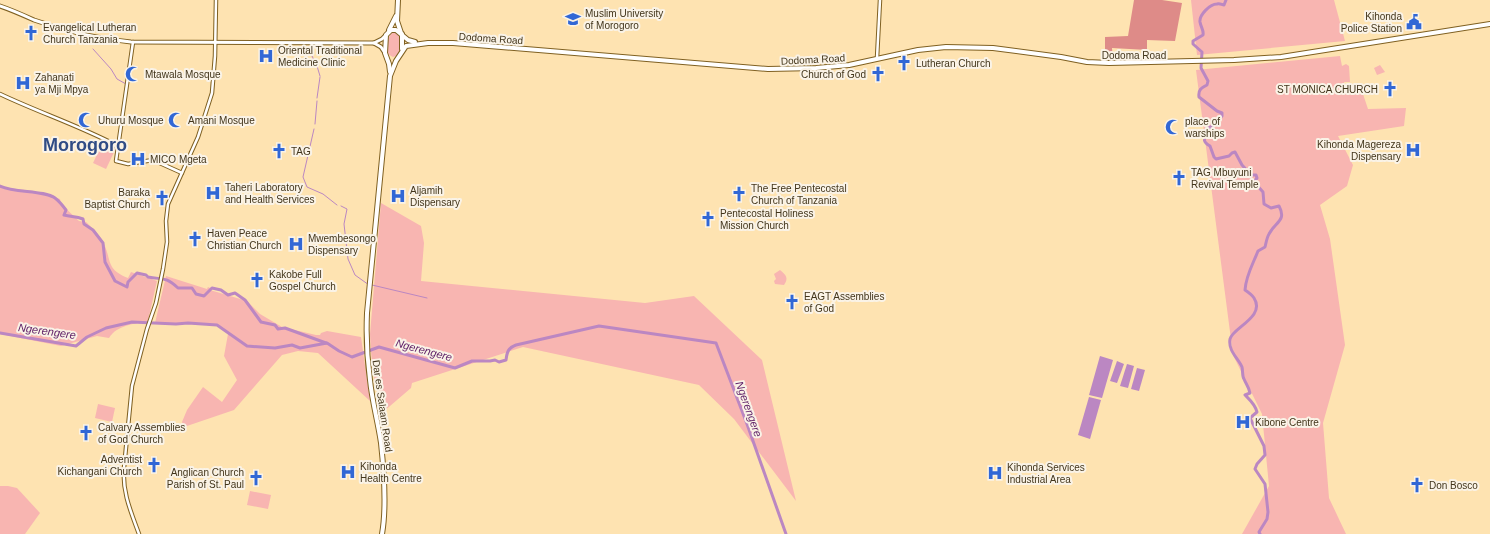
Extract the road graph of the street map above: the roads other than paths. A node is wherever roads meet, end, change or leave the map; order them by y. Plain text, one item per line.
1 (216, 0) edge
2 (398, 0) edge
3 (880, 0) edge
4 (0, 6) edge
5 (397, 12) junction
6 (1490, 24) edge
7 (387, 34) junction
8 (402, 34) junction
9 (133, 42) junction
10 (215, 42) junction
11 (374, 43) junction
12 (428, 43) junction
13 (385, 54) junction
14 (399, 55) junction
15 (877, 59) junction
16 (390, 76) junction
17 (0, 94) edge
18 (116, 145) junction
19 (182, 173) junction
20 (139, 534) edge
21 (382, 534) edge

1 - 10 street
2 - 5 highway
3 - 15 street
4 - 9 main road
5 - 7 highway
5 - 8 highway
6 - 15 highway, Dodoma Road
7 - 8 highway
7 - 11 main road
7 - 13 highway
8 - 12 highway, Dodoma Road
8 - 14 highway
9 - 10 main road
9 - 18 street
10 - 11 main road
10 - 19 street
11 - 13 main road
12 - 14 highway, Dodoma Road
12 - 15 highway, Dodoma Road
13 - 14 highway
13 - 16 highway
14 - 16 highway
16 - 21 highway, Dar es Salaam Road
17 - 18 street
18 - 19 street
19 - 20 street

